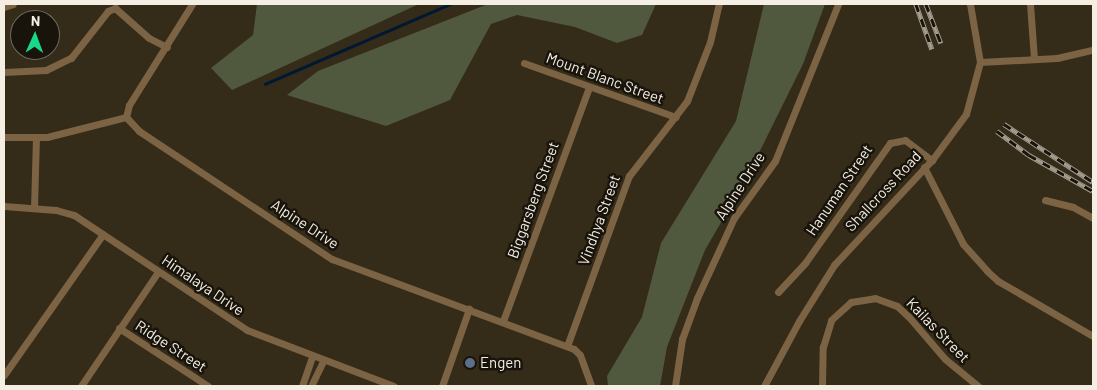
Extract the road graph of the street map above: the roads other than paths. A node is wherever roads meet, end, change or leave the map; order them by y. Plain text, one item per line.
1 (13, 4) edge
2 (192, 4) edge
3 (719, 4) edge
4 (838, 4) edge
5 (970, 4) edge
6 (1030, 4) edge
7 (4, 7) edge
8 (167, 47) junction
9 (1093, 50) edge
10 (1034, 59) junction
11 (980, 62) junction
12 (524, 64) dead end
13 (4, 72) edge
14 (589, 87) junction
15 (126, 117) junction
16 (676, 117) junction
17 (4, 137) edge
18 (36, 138) junction
19 (932, 160) junction
20 (924, 167) junction
21 (1045, 200) dead end
22 (4, 206) edge
23 (34, 208) junction
24 (1093, 218) edge
25 (103, 234) junction
26 (158, 272) junction
27 (778, 292) dead end
28 (469, 310) junction
29 (503, 322) junction
30 (119, 328) junction
31 (1093, 336) edge
32 (568, 346) junction
33 (312, 357) junction
34 (323, 361) junction
35 (4, 374) edge
36 (81, 386) edge
37 (208, 386) edge
38 (302, 386) edge
39 (311, 386) edge
40 (394, 386) edge
41 (442, 386) edge
42 (591, 386) edge
43 (675, 386) edge
44 (764, 386) edge
45 (822, 386) edge
46 (978, 386) edge

1 - 7 street
2 - 8 street
3 - 16 street, Vindhya Street
4 - 43 street, Alpine Drive
5 - 11 street, Shallcross Road
6 - 10 street
8 - 13 street
8 - 15 street
9 - 10 street
10 - 11 street
11 - 19 street, Shallcross Road
12 - 14 street, Mount Blanc Street
14 - 16 street, Mount Blanc Street
14 - 29 street, Biggarsberg Street
15 - 18 street
15 - 28 street, Alpine Drive
16 - 32 street, Vindhya Street
17 - 18 street
18 - 23 street
19 - 20 street, Shallcross Road
19 - 27 street, Hanuman Street
20 - 31 street
20 - 44 street, Shallcross Road
21 - 24 street
22 - 23 street, Himalaya Drive
23 - 25 street, Himalaya Drive
25 - 26 street, Himalaya Drive
25 - 35 street
26 - 30 street
26 - 33 street, Himalaya Drive
28 - 29 street, Alpine Drive
28 - 41 street
29 - 32 street, Alpine Drive
30 - 36 street
30 - 37 street, Ridge Street
32 - 42 street
33 - 34 street, Himalaya Drive
33 - 38 street
34 - 39 street
34 - 40 street, Himalaya Drive
45 - 46 street, Kailas Street

